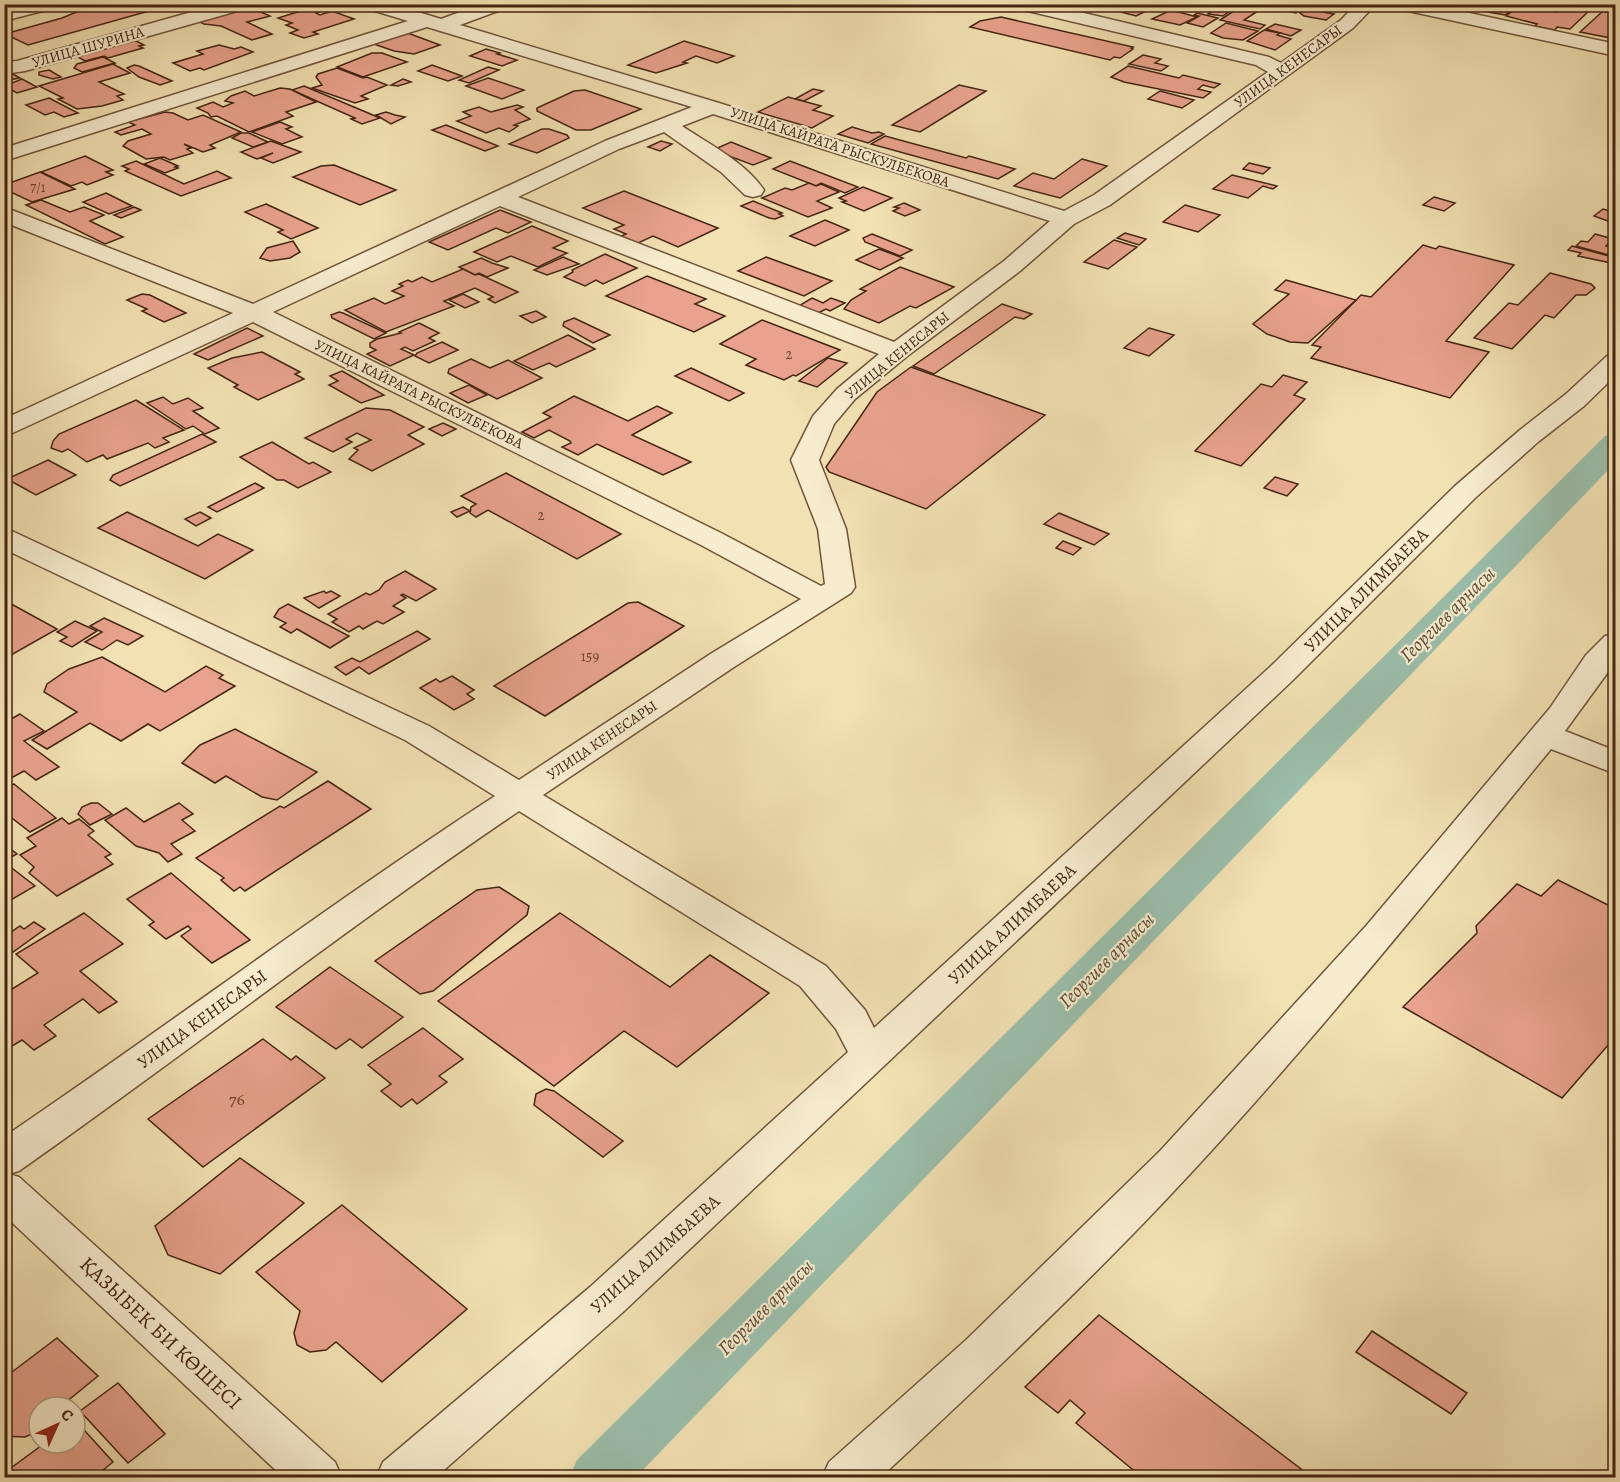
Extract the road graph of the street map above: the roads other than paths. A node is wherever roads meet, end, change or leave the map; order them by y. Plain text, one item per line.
1 (48, 4) edge
2 (242, 4) edge
3 (371, 4) edge
4 (500, 4) edge
5 (1021, 4) edge
6 (1367, 4) edge
7 (1399, 4) edge
8 (4, 16) edge
9 (434, 23) junction
10 (1616, 50) edge
11 (4, 68) edge
12 (1280, 70) junction
13 (712, 107) junction
14 (667, 125) junction
15 (4, 155) edge
16 (753, 190) dead end
17 (498, 198) junction
18 (4, 214) edge
19 (1066, 219) junction
20 (253, 312) junction
21 (897, 352) junction
22 (1616, 361) edge
23 (4, 429) edge
24 (4, 538) edge
25 (822, 598) junction
26 (1616, 643) edge
27 (1543, 734) junction
28 (1616, 764) edge
29 (518, 796) junction
30 (870, 1056) junction
31 (4, 1159) edge
32 (4, 1189) edge
33 (318, 1478) edge
34 (400, 1478) edge
35 (846, 1478) edge

1 - 8 street
2 - 11 street, УЛИЦА ШУРИНА
3 - 9 street, УЛИЦА КАЙРАТА РЫСКУЛБЕКОВА
4 - 9 street
5 - 12 street
6 - 12 street, УЛИЦА КЕНЕСАРЫ
7 - 10 street
9 - 13 street, УЛИЦА КАЙРАТА РЫСКУЛБЕКОВА
9 - 15 street
12 - 19 street, УЛИЦА КЕНЕСАРЫ
13 - 14 street
13 - 19 street, УЛИЦА КАЙРАТА РЫСКУЛБЕКОВА
14 - 16 street
14 - 17 street
17 - 20 street
17 - 21 street
18 - 20 street, УЛИЦА КАЙРАТА РЫСКУЛБЕКОВА
19 - 21 street, УЛИЦА КЕНЕСАРЫ
20 - 23 street
20 - 25 street, УЛИЦА КАЙРАТА РЫСКУЛБЕКОВА
21 - 25 street, УЛИЦА КЕНЕСАРЫ
22 - 30 street, УЛИЦА АЛИМБАЕВА
24 - 29 street
25 - 29 street, УЛИЦА КЕНЕСАРЫ
26 - 27 street
27 - 28 street
27 - 35 street
29 - 30 street
29 - 31 street, УЛИЦА КЕНЕСАРЫ
30 - 34 street, УЛИЦА АЛИМБАЕВА
32 - 33 street, ҚАЗЫБЕК БИ КӨШЕСІ

